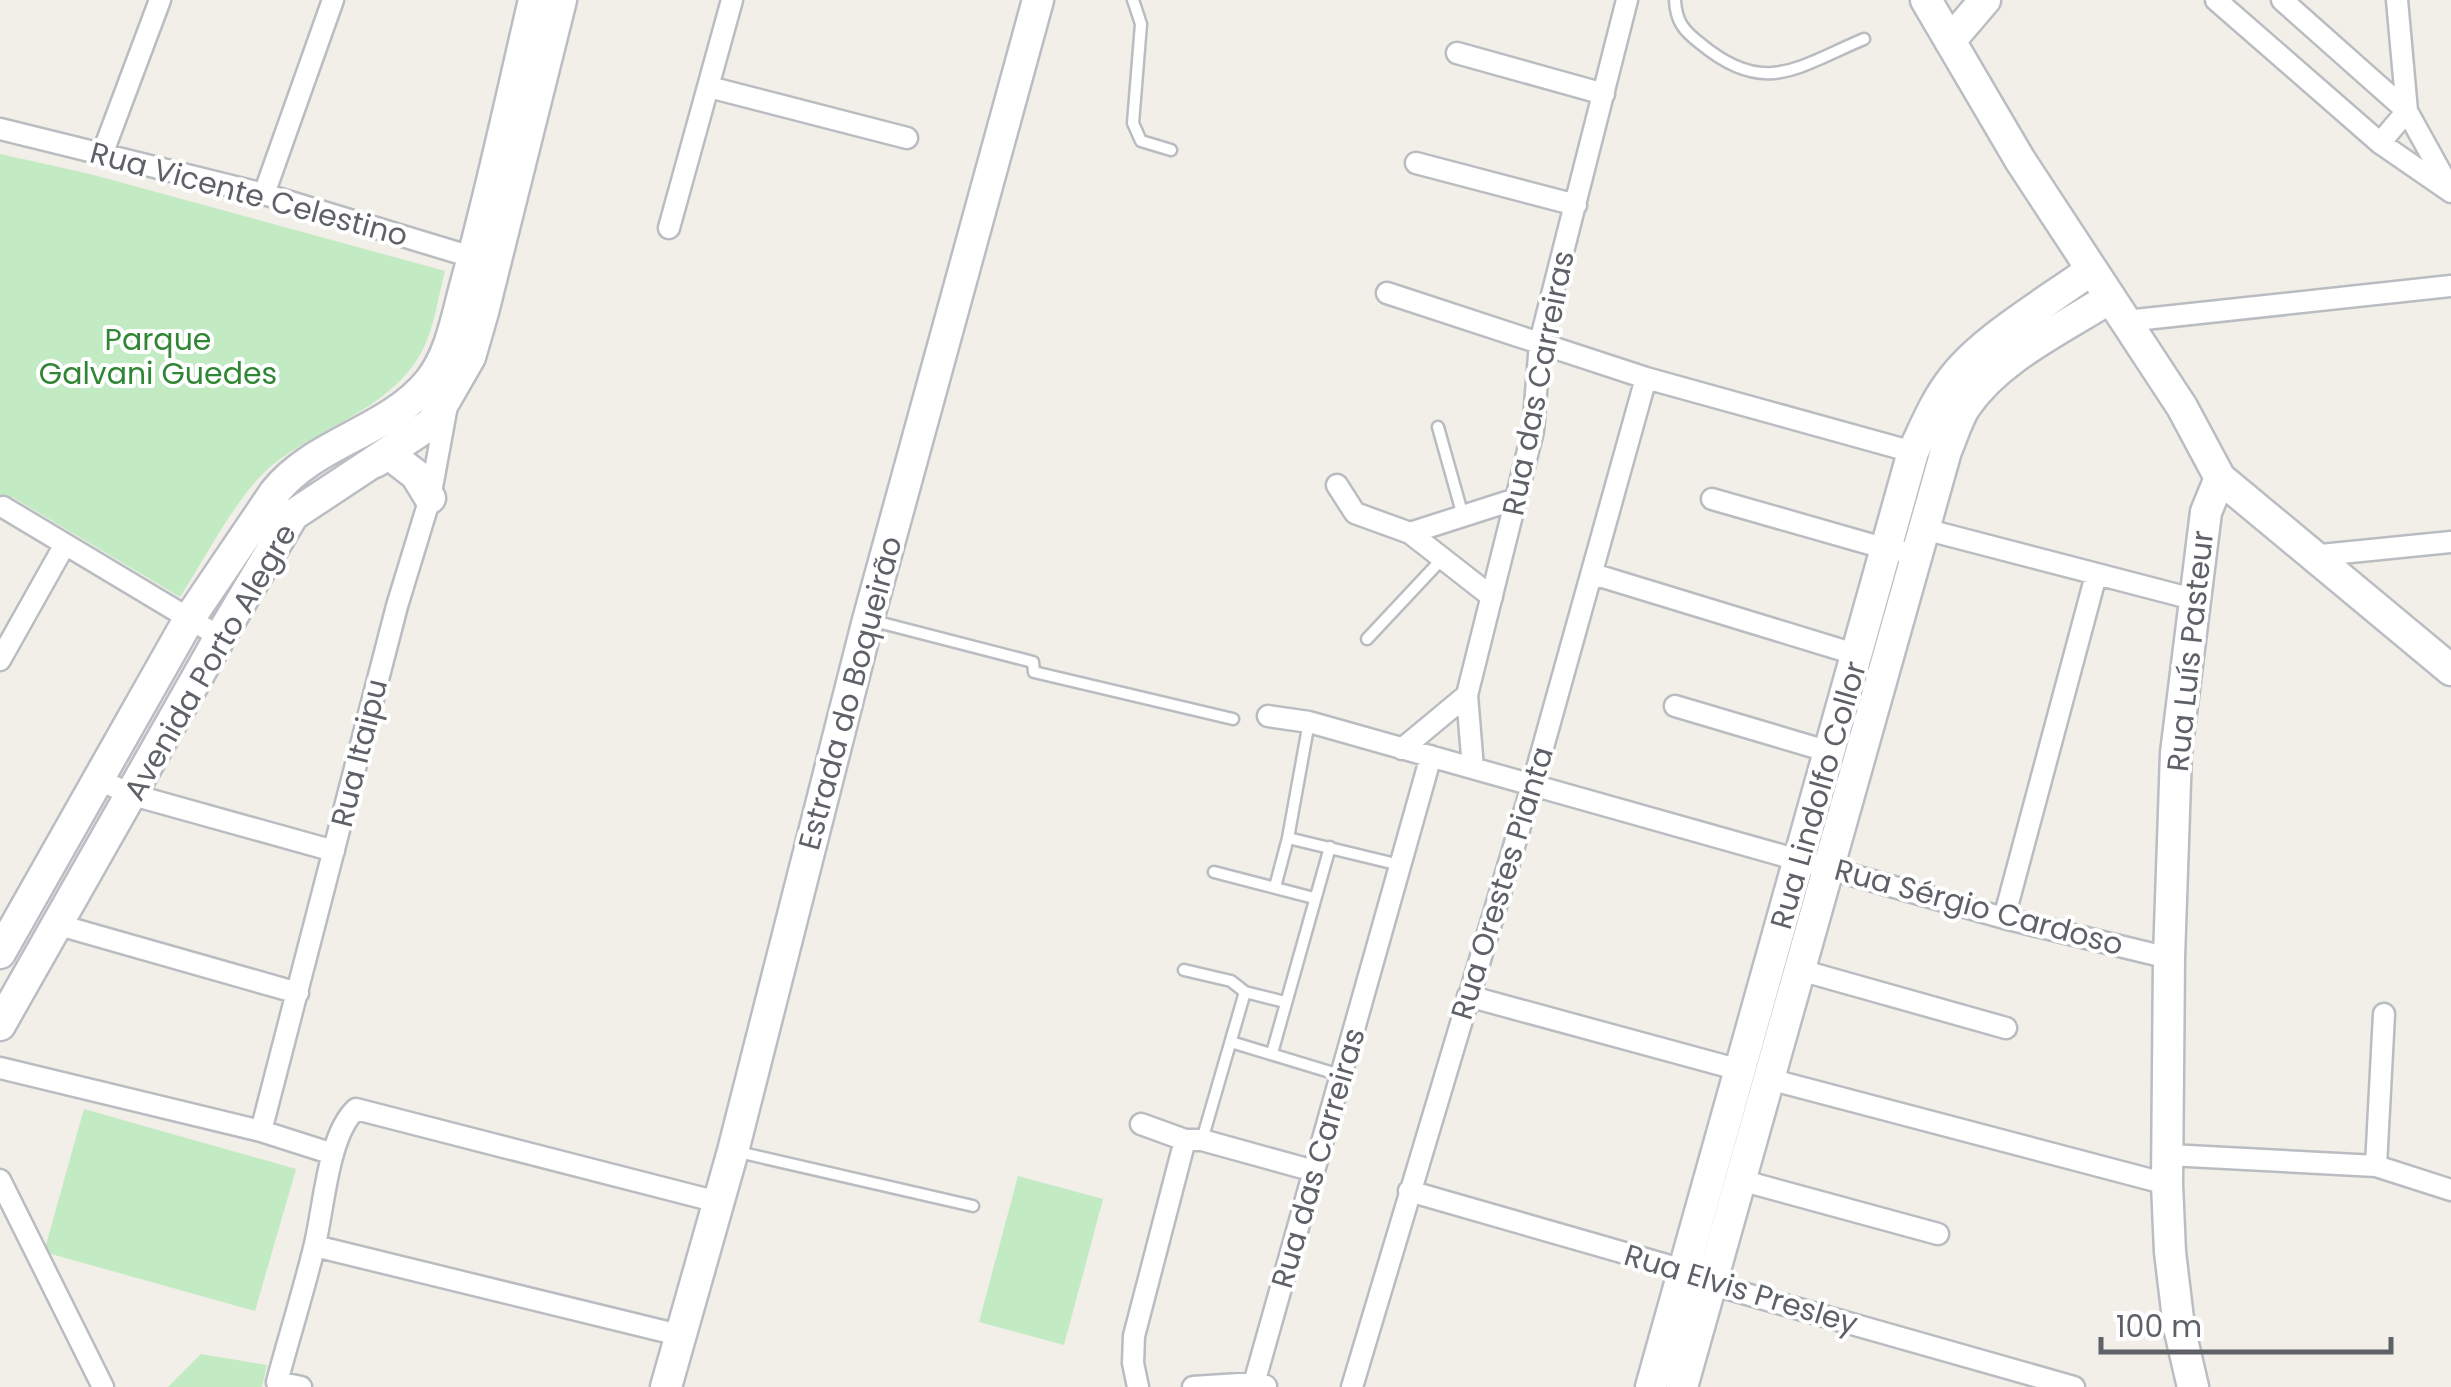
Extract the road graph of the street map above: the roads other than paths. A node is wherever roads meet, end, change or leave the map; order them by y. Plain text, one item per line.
1 (160, 0) edge
2 (334, 0) edge
3 (534, 0) edge
4 (561, 0) edge
5 (732, 0) edge
6 (1038, 0) edge
7 (1133, 0) edge
8 (1627, 0) edge
9 (1675, 0) edge
10 (1926, 0) edge
11 (1985, 0) edge
12 (2216, 0) edge
13 (2282, 0) edge
14 (2397, 0) edge
15 (1864, 40) dead end
16 (1950, 41) junction
17 (1458, 53) dead end
18 (709, 87) junction
19 (1604, 94) junction
20 (2407, 111) junction
21 (0, 128) edge
22 (907, 138) dead end
23 (2380, 143) junction
24 (1171, 150) dead end
25 (103, 152) junction
26 (1416, 163) dead end
27 (2451, 192) edge
28 (264, 194) junction
29 (1576, 205) junction
30 (669, 228) dead end
31 (485, 261) junction
32 (2091, 270) junction
33 (2451, 286) edge
34 (1387, 293) dead end
35 (2118, 309) junction
36 (1540, 342) junction
37 (1646, 378) junction
38 (438, 391) junction
39 (1438, 427) dead end
40 (1914, 452) junction
41 (375, 462) junction
42 (2220, 478) junction
43 (1337, 484) dead end
44 (430, 498) junction
45 (1712, 498) dead end
46 (1516, 499) junction
47 (3, 507) dead end
48 (1462, 516) junction
49 (1410, 533) junction
50 (2451, 542) edge
51 (1909, 544) junction
52 (64, 546) junction
53 (2311, 556) junction
54 (1443, 558) junction
55 (1592, 574) junction
56 (2096, 575) junction
57 (1492, 597) junction
58 (2193, 599) junction
59 (189, 619) junction
60 (868, 620) junction
61 (220, 637) junction
62 (1367, 638) dead end
63 (1858, 655) junction
64 (0, 660) edge
65 (2451, 670) edge
66 (1466, 694) junction
67 (1675, 706) dead end
68 (1268, 716) dead end
69 (1233, 718) dead end
70 (1309, 722) junction
71 (1402, 749) junction
72 (1830, 752) junction
73 (1432, 756) junction
74 (1473, 768) junction
75 (96, 779) junction
76 (1533, 783) junction
77 (133, 794) junction
78 (1288, 838) junction
79 (1330, 847) junction
80 (334, 850) junction
81 (1814, 862) junction
82 (1401, 865) junction
83 (1214, 872) dead end
84 (1275, 887) junction
85 (1314, 898) junction
86 (2004, 918) junction
87 (59, 924) junction
88 (0, 953) edge
89 (2169, 958) junction
90 (1184, 970) dead end
91 (1800, 970) junction
92 (1245, 992) junction
93 (298, 993) junction
94 (1468, 996) junction
95 (1285, 1002) junction
96 (2384, 1014) dead end
97 (0, 1025) edge
98 (2006, 1028) dead end
99 (1230, 1042) junction
100 (1272, 1054) junction
101 (0, 1068) edge
102 (1754, 1074) junction
103 (1341, 1075) junction
104 (1141, 1124) dead end
105 (260, 1130) junction
106 (1194, 1140) junction
107 (733, 1151) junction
108 (334, 1154) junction
109 (2376, 1166) junction
110 (2168, 1170) junction
111 (1314, 1171) junction
112 (0, 1180) edge
113 (1740, 1180) junction
114 (2451, 1190) edge
115 (1409, 1191) junction
116 (718, 1202) junction
117 (974, 1206) dead end
118 (1938, 1234) dead end
119 (315, 1246) junction
120 (1684, 1270) junction
121 (1711, 1284) junction
122 (679, 1335) junction
123 (1258, 1386) edge
124 (103, 1387) edge
125 (301, 1387) edge
126 (666, 1387) edge
127 (1138, 1387) edge
128 (1194, 1387) edge
129 (1352, 1387) edge
130 (1651, 1387) edge
131 (1682, 1387) edge
132 (2074, 1387) edge
133 (2192, 1387) edge

1 - 25 street
2 - 28 street
3 - 31 street, Avenida Porto Alegre
4 - 31 street, Avenida Porto Alegre
5 - 18 street
6 - 60 street, Estrada do Boqueirão
7 - 24 lane
8 - 19 street, Rua das Carreiras
9 - 15 lane
10 - 16 street
11 - 16 street
12 - 23 street
13 - 20 street
14 - 20 street
16 - 32 street
17 - 19 street
18 - 22 street
18 - 30 street
19 - 29 street, Rua das Carreiras
20 - 23 street
20 - 27 street
21 - 25 street, Rua Vicente Celestino
23 - 27 street
25 - 28 street, Rua Vicente Celestino
26 - 29 street
28 - 31 street, Rua Vicente Celestino
29 - 36 street, Rua das Carreiras
31 - 38 street, Avenida Porto Alegre
32 - 35 street
32 - 40 street, Rua Lindolfo Collor
33 - 35 street
34 - 36 street
35 - 42 street
35 - 51 street, Rua Lindolfo Collor
36 - 37 street
36 - 46 street, Rua das Carreiras
37 - 40 street
37 - 55 street, Rua Orestes Pianta
38 - 41 street, Avenida Porto Alegre
38 - 44 street, Rua Itaipu
38 - 59 street, Avenida Porto Alegre
39 - 48 lane
40 - 51 street, Rua Lindolfo Collor
41 - 44 street
41 - 61 street, Avenida Porto Alegre
42 - 53 street
42 - 58 street, Rua Luís Pasteur
43 - 49 street
44 - 80 street, Rua Itaipu
45 - 51 street
46 - 48 street
46 - 57 street, Rua das Carreiras
47 - 52 street
48 - 49 street
49 - 54 street
50 - 53 street
51 - 56 street
51 - 63 street, Rua Lindolfo Collor
51 - 81 street, Rua Lindolfo Collor
52 - 59 street
52 - 64 street
53 - 65 street
54 - 57 street
54 - 62 lane
55 - 63 street
55 - 76 street, Rua Orestes Pianta
56 - 58 street
56 - 86 street
57 - 66 street, Rua das Carreiras
58 - 89 street, Rua Luís Pasteur
59 - 61 street
59 - 75 street, Avenida Porto Alegre
60 - 69 lane
60 - 107 street, Estrada do Boqueirão
61 - 77 street, Avenida Porto Alegre
63 - 72 street, Rua Lindolfo Collor
66 - 71 street
66 - 74 street, Rua das Carreiras
67 - 72 street
68 - 70 street, Rua Sérgio Cardoso
70 - 71 street, Rua Sérgio Cardoso
70 - 78 lane
71 - 73 street, Rua Sérgio Cardoso
72 - 81 street, Rua Lindolfo Collor
73 - 74 street, Rua Sérgio Cardoso
73 - 82 street, Rua das Carreiras
74 - 76 street, Rua Sérgio Cardoso
75 - 77 street
75 - 88 street, Avenida Porto Alegre
76 - 81 street, Rua Sérgio Cardoso
76 - 94 street, Rua Orestes Pianta
77 - 80 street
77 - 87 street, Avenida Porto Alegre
78 - 79 lane
78 - 84 lane
79 - 82 lane
79 - 85 lane
80 - 93 street, Rua Itaipu
81 - 86 street, Rua Sérgio Cardoso
81 - 91 street, Rua Lindolfo Collor
81 - 102 street, Rua Lindolfo Collor
82 - 103 street, Rua das Carreiras
83 - 84 lane
84 - 85 lane
85 - 95 lane
86 - 89 street, Rua Sérgio Cardoso
87 - 93 street
87 - 97 street, Avenida Porto Alegre
89 - 110 street, Rua Luís Pasteur
90 - 92 lane
91 - 98 street
91 - 102 street, Rua Lindolfo Collor
92 - 95 lane
92 - 99 lane
93 - 105 street, Rua Itaipu
94 - 102 street
94 - 115 street, Rua Orestes Pianta
95 - 100 lane
96 - 109 street
99 - 100 lane
99 - 106 lane
100 - 103 lane
101 - 105 street
102 - 110 street
102 - 113 street, Rua Lindolfo Collor
102 - 120 street, Rua Lindolfo Collor
103 - 111 street, Rua das Carreiras
104 - 106 street
105 - 108 street
106 - 111 street
106 - 127 street
107 - 116 street, Estrada do Boqueirão
107 - 117 lane
108 - 116 street
108 - 119 street
109 - 110 street
109 - 114 street
110 - 133 street, Rua Luís Pasteur
111 - 123 street, Rua das Carreiras
112 - 124 street
113 - 118 street
113 - 121 street, Rua Lindolfo Collor
115 - 120 street, Rua Elvis Presley
115 - 129 street, Rua Orestes Pianta
116 - 122 street, Estrada do Boqueirão
119 - 122 street
119 - 125 street
120 - 121 street, Rua Elvis Presley
120 - 130 street, Rua Lindolfo Collor
121 - 131 street, Rua Lindolfo Collor
121 - 132 street, Rua Elvis Presley
122 - 126 street, Estrada do Boqueirão
123 - 128 street

